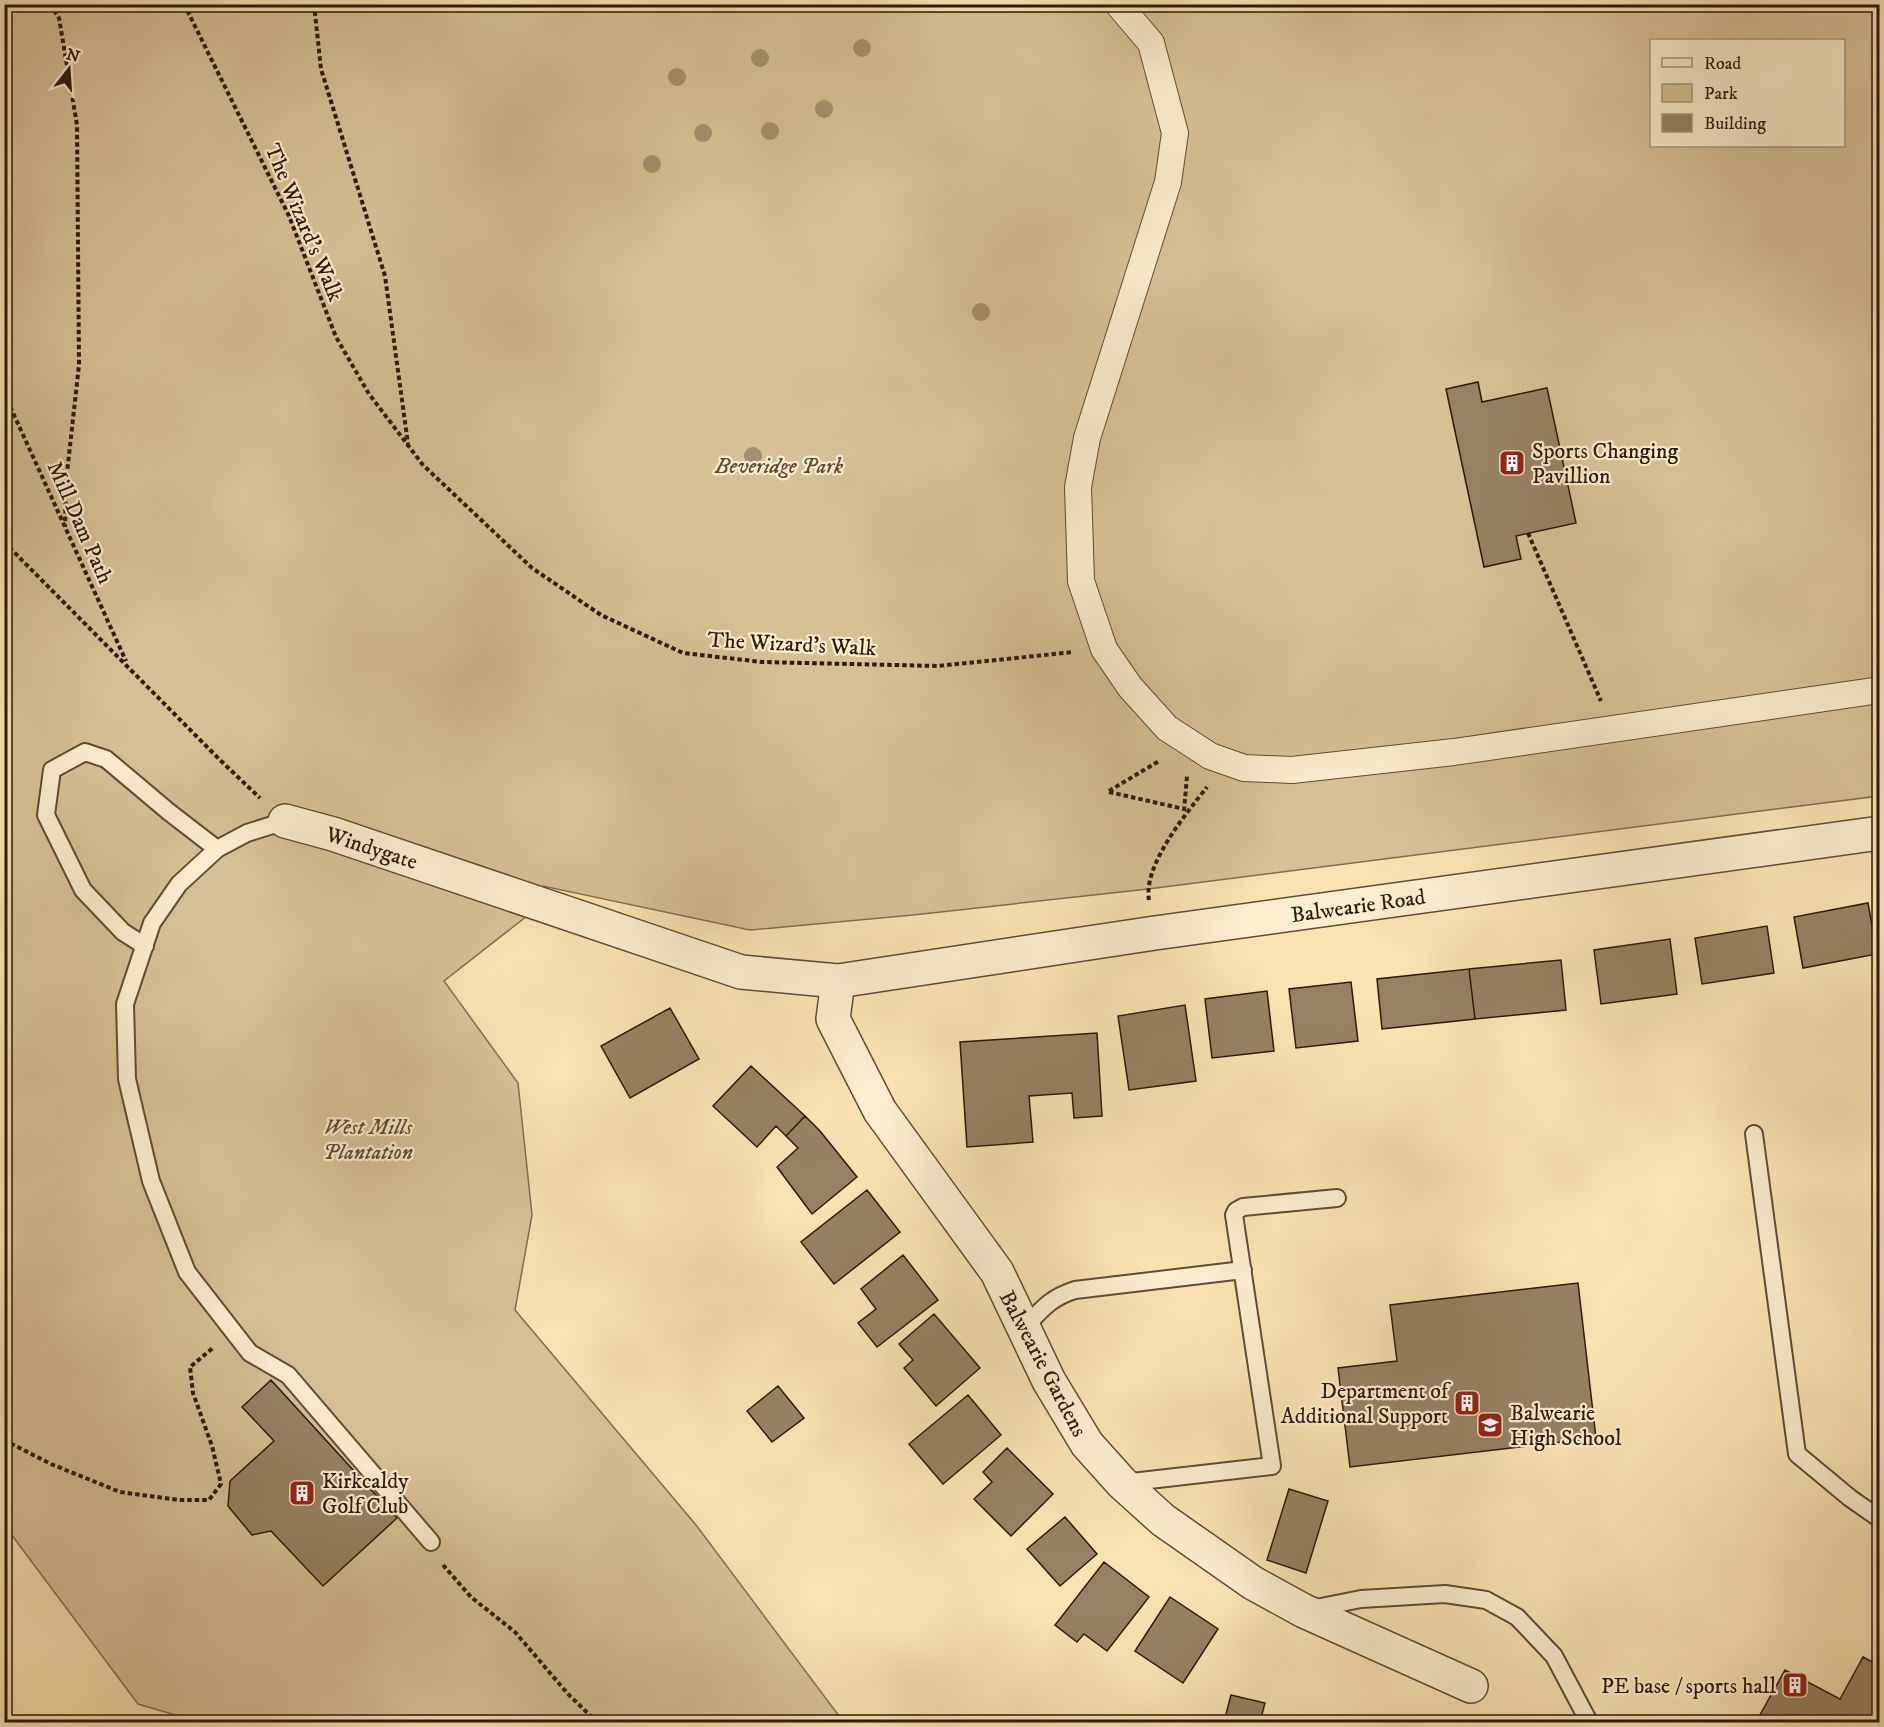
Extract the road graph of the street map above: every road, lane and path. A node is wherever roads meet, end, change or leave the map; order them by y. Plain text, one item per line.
1 (50, 4) edge
2 (184, 4) edge
3 (314, 4) edge
4 (1118, 4) edge
5 (4, 393) edge
6 (408, 444) junction
7 (65, 527) junction
8 (1528, 533) dead end
9 (4, 542) edge
10 (1104, 649) junction
11 (128, 665) junction
12 (1880, 690) edge
13 (1612, 728) junction
14 (1189, 742) junction
15 (1226, 762) junction
16 (1184, 809) dead end
17 (285, 821) junction
18 (1880, 833) edge
19 (217, 849) junction
20 (1155, 933) junction
21 (145, 946) junction
22 (838, 981) junction
23 (1754, 1134) dead end
24 (1337, 1198) dead end
25 (1243, 1270) junction
26 (1024, 1328) junction
27 (233, 1331) junction
28 (4, 1440) edge
29 (1122, 1484) junction
30 (1880, 1519) edge
31 (431, 1542) joint
32 (1304, 1611) junction
33 (1471, 1686) dead end
34 (597, 1722) edge
35 (1589, 1722) edge

1 - 7 path
2 - 6 path, The Wizard's Walk
3 - 6 path, The Wizard's Walk
4 - 10 street
5 - 7 path, Mill Dam Path
6 - 10 path, The Wizard's Walk
7 - 11 path, Mill Dam Path
8 - 13 path
9 - 11 path
10 - 14 street
11 - 17 path
12 - 13 street
13 - 15 street
14 - 15 street
14 - 16 path
15 - 20 path
17 - 19 lane
17 - 22 street, Windygate
18 - 20 street, Balwearie Road
19 - 21 lane
19 - 21 lane
20 - 22 street, Balwearie Road
21 - 27 lane
22 - 26 street, Balwearie Gardens
23 - 30 lane
24 - 25 lane
25 - 26 lane
25 - 29 lane
26 - 29 street, Balwearie Gardens
27 - 28 path
27 - 31 lane
29 - 32 street, Balwearie Gardens
31 - 34 path
32 - 33 street, Balwearie Gardens
32 - 35 lane

